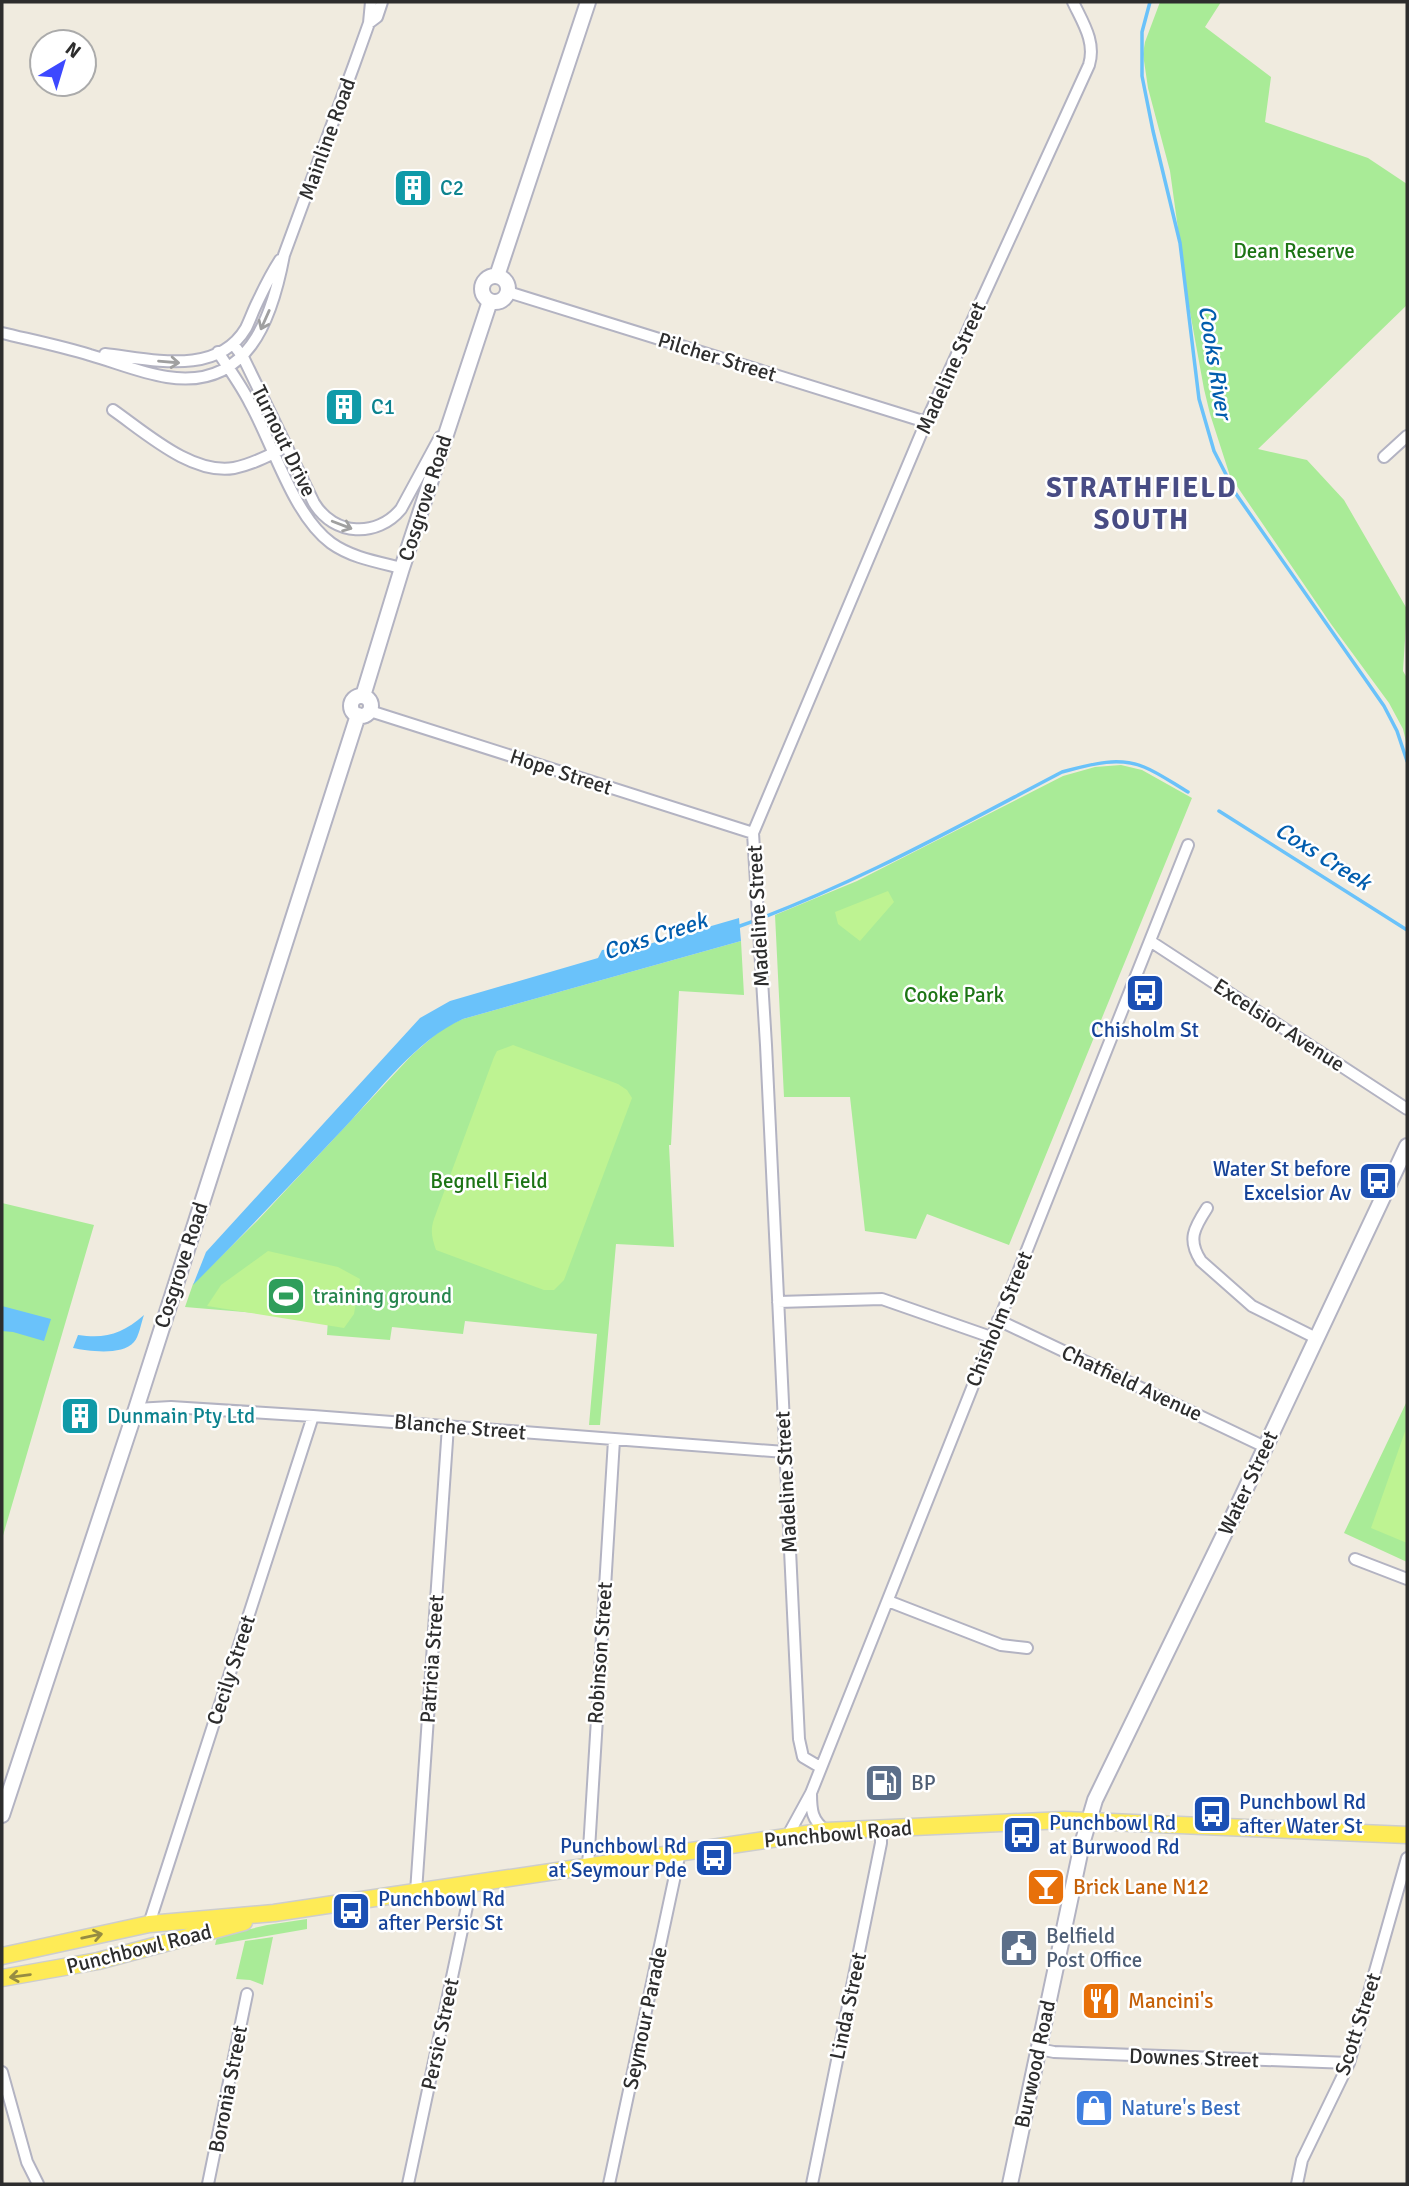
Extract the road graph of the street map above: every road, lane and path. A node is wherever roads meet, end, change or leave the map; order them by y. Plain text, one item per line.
1 (371, 2) edge
2 (382, 2) edge
3 (588, 2) edge
4 (1073, 2) edge
5 (369, 23) junction
6 (284, 255) junction
7 (497, 276) junction
8 (508, 292) junction
9 (490, 301) junction
10 (2, 334) edge
11 (233, 344) junction
12 (77, 351) junction
13 (218, 352) junction
14 (243, 357) junction
15 (228, 367) junction
16 (113, 410) dead end
17 (451, 417) junction
18 (926, 422) junction
19 (1407, 436) edge
20 (286, 447) junction
21 (274, 453) junction
22 (1384, 457) dead end
23 (402, 568) junction
24 (364, 713) junction
25 (753, 833) junction
26 (1188, 845) dead end
27 (1150, 941) junction
28 (1407, 1109) edge
29 (1407, 1146) edge
30 (1206, 1208) dead end
31 (779, 1302) junction
32 (999, 1320) junction
33 (991, 1337) junction
34 (1316, 1338) junction
35 (136, 1409) junction
36 (313, 1416) junction
37 (448, 1426) junction
38 (614, 1440) junction
39 (1265, 1447) junction
40 (785, 1452) junction
41 (1355, 1559) dead end
42 (1407, 1579) edge
43 (888, 1601) junction
44 (1027, 1648) dead end
45 (820, 1767) junction
46 (811, 1793) junction
47 (2, 1815) edge
48 (1088, 1821) junction
49 (881, 1828) junction
50 (826, 1831) junction
51 (1407, 1835) edge
52 (787, 1836) junction
53 (680, 1852) junction
54 (1407, 1858) edge
55 (588, 1866) junction
56 (471, 1883) junction
57 (416, 1892) junction
58 (274, 1913) junction
59 (149, 1924) junction
60 (2, 1956) edge
61 (2, 1978) edge
62 (247, 1994) dead end
63 (1039, 2049) junction
64 (1349, 2063) junction
65 (2, 2072) edge
66 (38, 2184) edge
67 (208, 2184) edge
68 (408, 2184) edge
69 (609, 2184) edge
70 (812, 2184) edge
71 (1010, 2184) edge
72 (1297, 2184) edge

1 - 5 street, Mainline Road
2 - 5 street, Mainline Road
3 - 7 main road
4 - 18 street, Madeline Street
5 - 6 street, Mainline Road
6 - 11 street, Mainline Road
6 -> 14 street, Mainline Road
7 - 8 main road
7 - 9 main road
8 - 9 main road
8 - 18 street, Pilcher Street
9 - 17 main road, Cosgrove Road
10 - 12 street, Mainline Road
11 - 13 street, Mainline Road
11 - 14 street, Turnout Drive
12 -> 13 street, Mainline Road
12 - 15 street, Mainline Road
13 - 15 street, Turnout Drive
14 - 15 street, Mainline Road
14 - 20 street, Turnout Drive
15 - 21 street, Turnout Drive
16 - 21 street
20 -> 17 street, Turnout Drive
17 - 23 main road, Cosgrove Road
18 - 25 street, Madeline Street
19 - 22 street
20 - 21 street
21 - 23 street, Turnout Drive
23 - 24 main road, Cosgrove Road
24 - 25 street, Hope Street
24 - 35 main road, Cosgrove Road
25 - 31 street, Madeline Street
26 - 27 street, Chisholm Street
27 - 28 street, Excelsior Avenue
27 - 32 street, Chisholm Street
29 - 34 main road, Water Street
30 - 34 street
31 - 33 street
31 - 40 street, Madeline Street
32 - 33 street, Chisholm Street
32 - 39 street, Chatfield Avenue
33 - 43 street, Chisholm Street
34 - 39 main road, Water Street
35 - 36 street, Blanche Street
35 - 47 main road, Cosgrove Road
36 - 37 street, Blanche Street
36 - 59 street, Cecily Street
37 - 38 street, Blanche Street
37 - 57 street, Patricia Street
38 - 40 street, Blanche Street
38 - 55 street, Robinson Street
39 - 48 main road, Water Street
40 - 45 street, Madeline Street
41 - 42 street
43 - 44 street
43 - 45 street, Chisholm Street
45 - 46 street, Chisholm Street
46 - 50 street
46 - 52 street, Chisholm Street
48 - 49 main road, Punchbowl Road
48 - 51 main road, Punchbowl Road
48 - 63 main road, Burwood Road
49 - 50 main road, Punchbowl Road
49 - 70 street, Linda Street
50 - 52 main road, Punchbowl Road
52 - 53 main road, Punchbowl Road
53 - 55 main road, Punchbowl Road
53 - 69 street, Seymour Parade
54 - 64 street, Scott Street
55 - 56 main road, Punchbowl Road
56 - 57 main road, Punchbowl Road
56 - 68 street, Persic Street
57 - 58 main road, Punchbowl Road
58 - 59 main road, Punchbowl Road
58 -> 61 main road, Punchbowl Road
60 -> 59 main road, Punchbowl Road
62 - 67 street, Boronia Street
63 - 64 street, Downes Street
63 - 71 main road, Burwood Road
64 - 72 street, Scott Street
65 - 66 street

